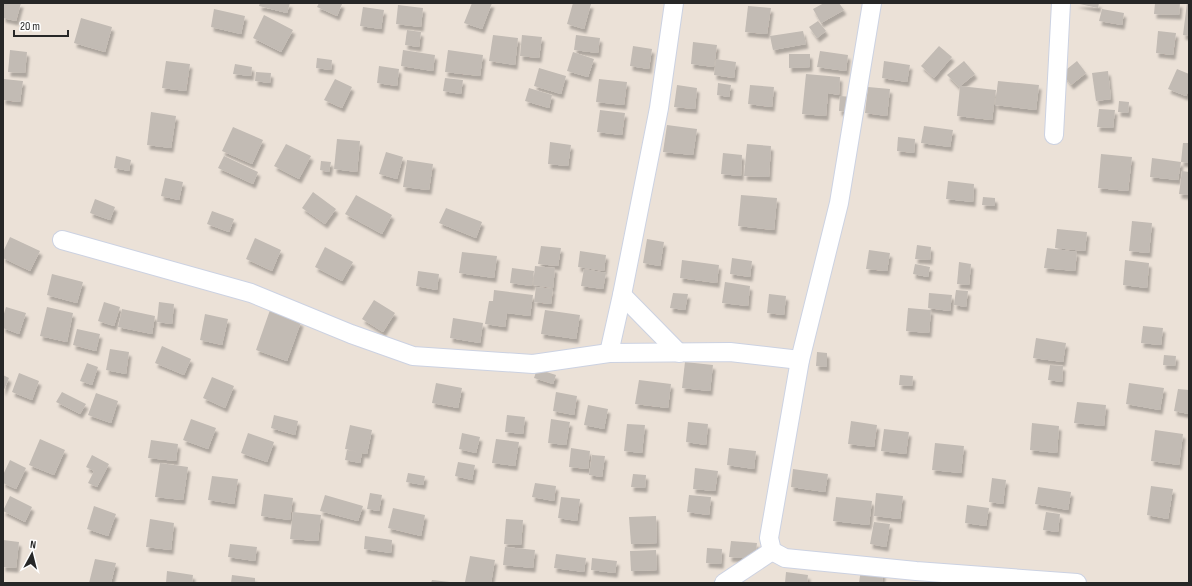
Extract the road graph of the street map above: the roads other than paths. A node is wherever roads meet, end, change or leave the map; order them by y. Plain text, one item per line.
1 (674, 3) edge
2 (872, 3) edge
3 (1061, 3) edge
4 (1054, 134) dead end
5 (62, 240) dead end
6 (622, 295) junction
7 (679, 352) junction
8 (610, 353) junction
9 (800, 360) junction
10 (772, 551) junction
11 (724, 583) edge
12 (1077, 583) edge

1 - 6 street
2 - 9 street
3 - 4 street
5 - 8 street
6 - 7 street
6 - 8 street
7 - 8 street
7 - 9 street
9 - 10 street
10 - 11 street
10 - 12 street

